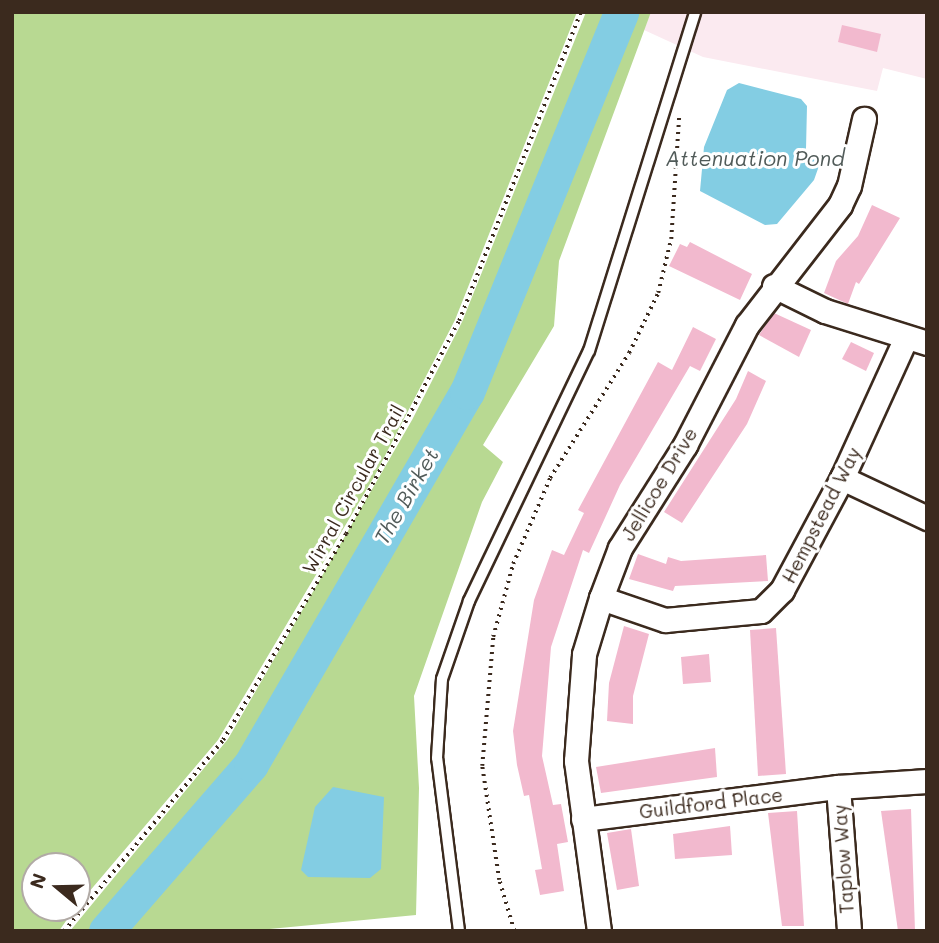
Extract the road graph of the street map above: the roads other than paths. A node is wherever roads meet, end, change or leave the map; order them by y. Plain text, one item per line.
1 (695, 12) edge
2 (864, 119) dead end
3 (774, 286) junction
4 (916, 342) edge
5 (842, 478) junction
6 (927, 518) edge
7 (601, 598) junction
8 (927, 781) edge
9 (838, 787) junction
10 (583, 819) junction
11 (459, 931) edge
12 (599, 931) edge
13 (849, 931) edge

1 - 11 lane
2 - 3 street, Jellicoe Drive
3 - 4 street
3 - 7 street, Jellicoe Drive
4 - 5 street, Hempstead Way
5 - 6 street
5 - 7 street, Hempstead Way
7 - 10 street, Jellicoe Drive
8 - 9 street, Guildford Place
9 - 10 street, Guildford Place
9 - 13 street, Taplow Way
10 - 12 street, Jellicoe Drive

